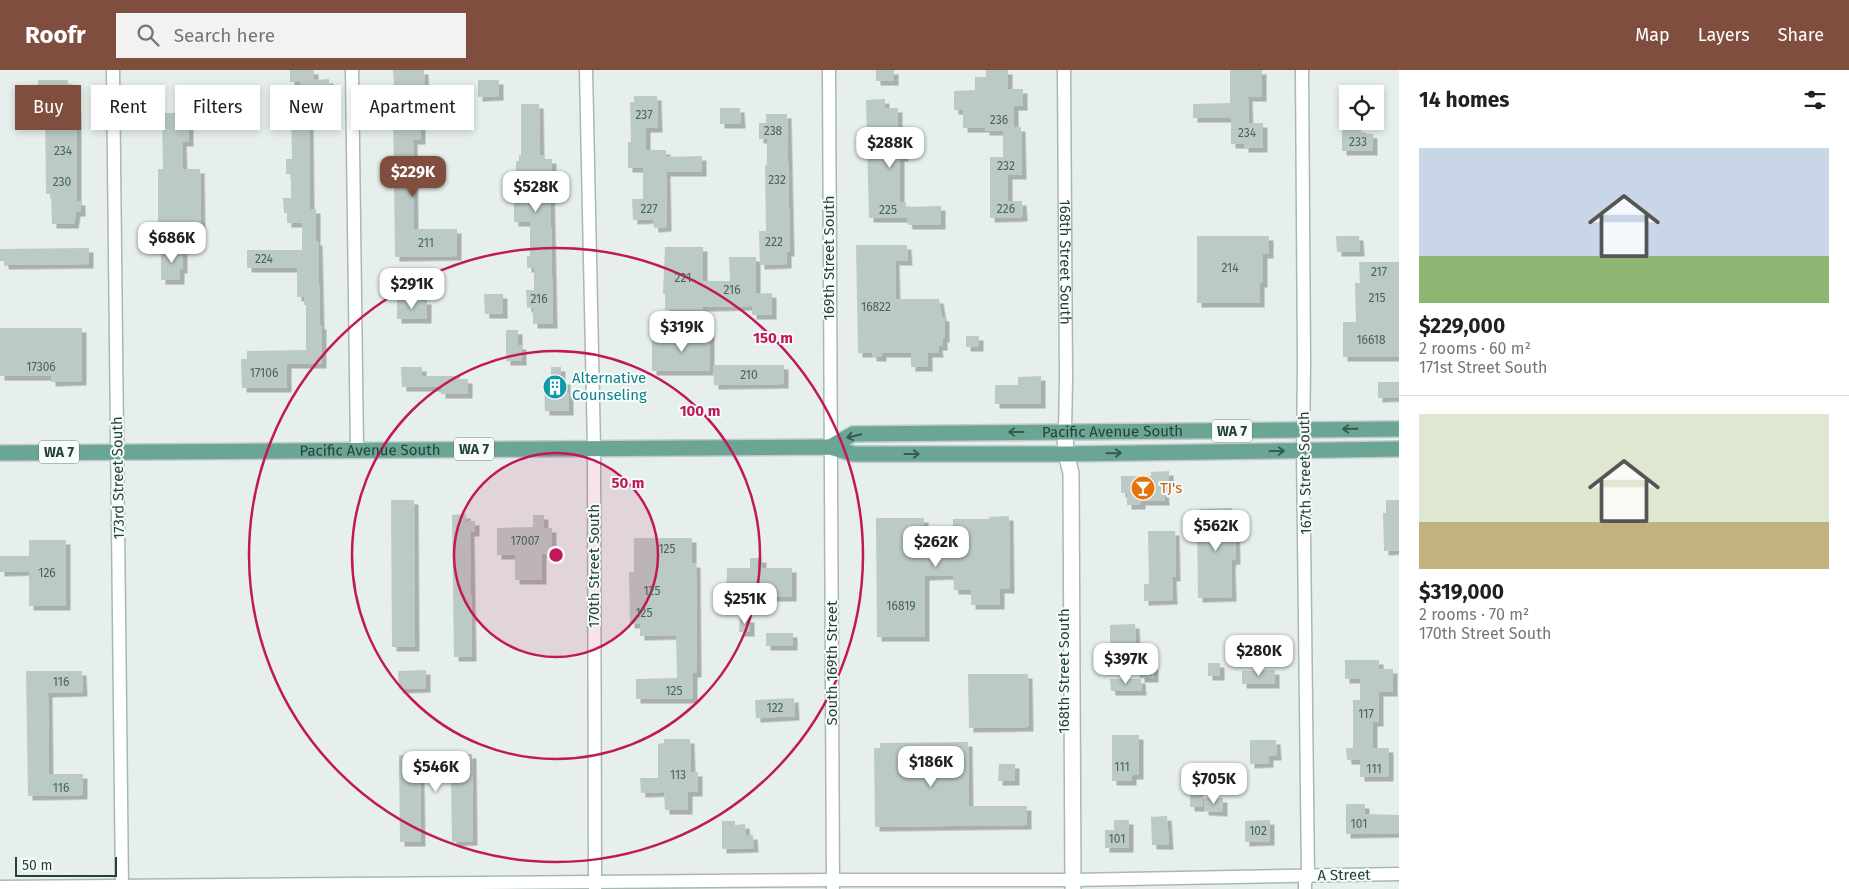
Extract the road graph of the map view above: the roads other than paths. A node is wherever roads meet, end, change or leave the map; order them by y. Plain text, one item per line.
1 (113, 70) edge
2 (352, 70) edge
3 (586, 70) edge
4 (828, 70) edge
5 (1064, 70) edge
6 (1302, 70) edge
7 (1399, 429) edge
8 (1304, 430) junction
9 (1065, 432) junction
10 (830, 446) junction
11 (594, 448) junction
12 (1399, 449) edge
13 (357, 450) junction
14 (1303, 450) junction
15 (118, 452) junction
16 (0, 453) edge
17 (1066, 454) junction
18 (1399, 874) edge
19 (1308, 876) junction
20 (833, 884) edge
21 (595, 885) edge
22 (1069, 885) edge
23 (359, 886) edge
24 (0, 887) edge
25 (122, 887) edge
26 (1305, 889) edge

1 - 15 street, 173rd Street South
2 - 13 street
3 - 11 street, 170th Street South
4 - 10 street, 169th Street South
5 - 9 street, 168th Street South
6 - 8 street, 167th Street South
7 -> 8 main road, Pacific Avenue South / WA 7
8 - 9 main road, Pacific Avenue South / WA 7
8 - 14 street, 167th Street South
9 -> 10 main road, Pacific Avenue South / WA 7
9 - 17 street, 168th Street South
10 - 11 main road, Pacific Avenue South / WA 7
10 -> 17 main road, Pacific Avenue South / WA 7
10 - 20 street, South 169th Street
11 - 13 main road, Pacific Avenue South / WA 7
11 - 21 street, 170th Street South
12 - 14 main road, Pacific Avenue South / WA 7
13 - 15 main road, Pacific Avenue South / WA 7
17 -> 14 main road, Pacific Avenue South / WA 7
14 - 19 street, 167th Street South
15 - 16 main road, Pacific Avenue South / WA 7
15 - 25 street, 173rd Street South
17 - 22 street, 168th Street South
18 - 19 street, A Street
19 - 22 street, A Street
19 - 26 street, 167th Street South
20 - 21 street, A Street
20 - 22 street, A Street
21 - 23 street, A Street
23 - 25 street, A Street
24 - 25 street, A Street

